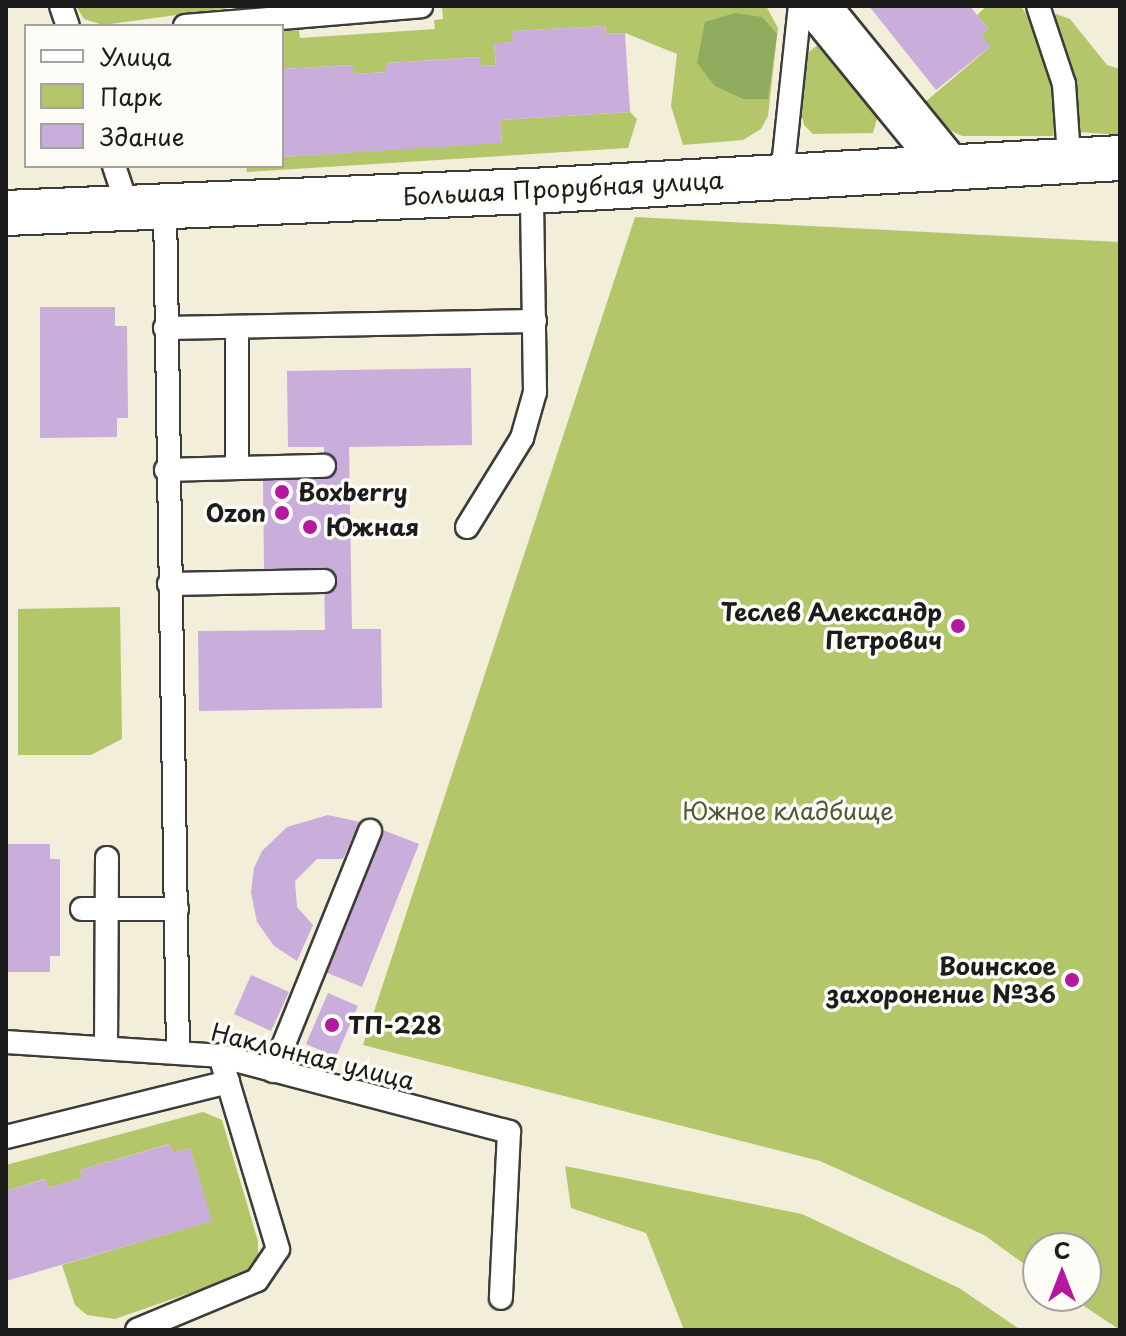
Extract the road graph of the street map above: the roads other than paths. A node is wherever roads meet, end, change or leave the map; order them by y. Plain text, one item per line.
1 (421, 6) edge
2 (800, 6) edge
3 (817, 6) edge
4 (1038, 6) edge
5 (209, 24) edge
6 (1069, 158) junction
7 (1120, 158) edge
8 (946, 164) junction
9 (116, 168) edge
10 (782, 176) junction
11 (532, 191) junction
12 (147, 208) junction
13 (6, 213) edge
14 (535, 321) junction
15 (237, 327) junction
16 (165, 328) junction
17 (324, 466) dead end
18 (237, 468) junction
19 (166, 470) junction
20 (467, 527) dead end
21 (324, 581) dead end
22 (169, 584) junction
23 (370, 831) dead end
24 (107, 858) dead end
25 (82, 909) dead end
26 (106, 909) junction
27 (177, 909) junction
28 (6, 1042) edge
29 (106, 1048) junction
30 (178, 1052) junction
31 (220, 1056) junction
32 (273, 1071) junction
33 (228, 1082) junction
34 (6, 1137) edge
35 (501, 1298) dead end
36 (137, 1330) edge

1 - 5 lane
2 - 10 lane
3 - 8 street
4 - 6 lane
6 - 7 street, Большая Прорубная улица
6 - 8 street, Большая Прорубная улица
8 - 10 street, Большая Прорубная улица
9 - 12 lane
10 - 11 street, Большая Прорубная улица
11 - 12 street, Большая Прорубная улица
11 - 14 lane
12 - 13 street, Большая Прорубная улица
12 - 16 lane
14 - 15 lane
14 - 20 lane
15 - 16 lane
15 - 18 lane
16 - 19 lane
17 - 18 lane
18 - 19 lane
19 - 22 lane
21 - 22 lane
22 - 27 lane
23 - 32 lane
24 - 26 lane
25 - 26 lane
26 - 27 lane
26 - 29 lane
27 - 30 lane
28 - 29 lane, Наклонная улица
29 - 30 lane, Наклонная улица
30 - 31 lane, Наклонная улица
31 - 32 lane, Наклонная улица
31 - 33 lane
32 - 35 lane, Наклонная улица
33 - 34 lane
33 - 36 lane

